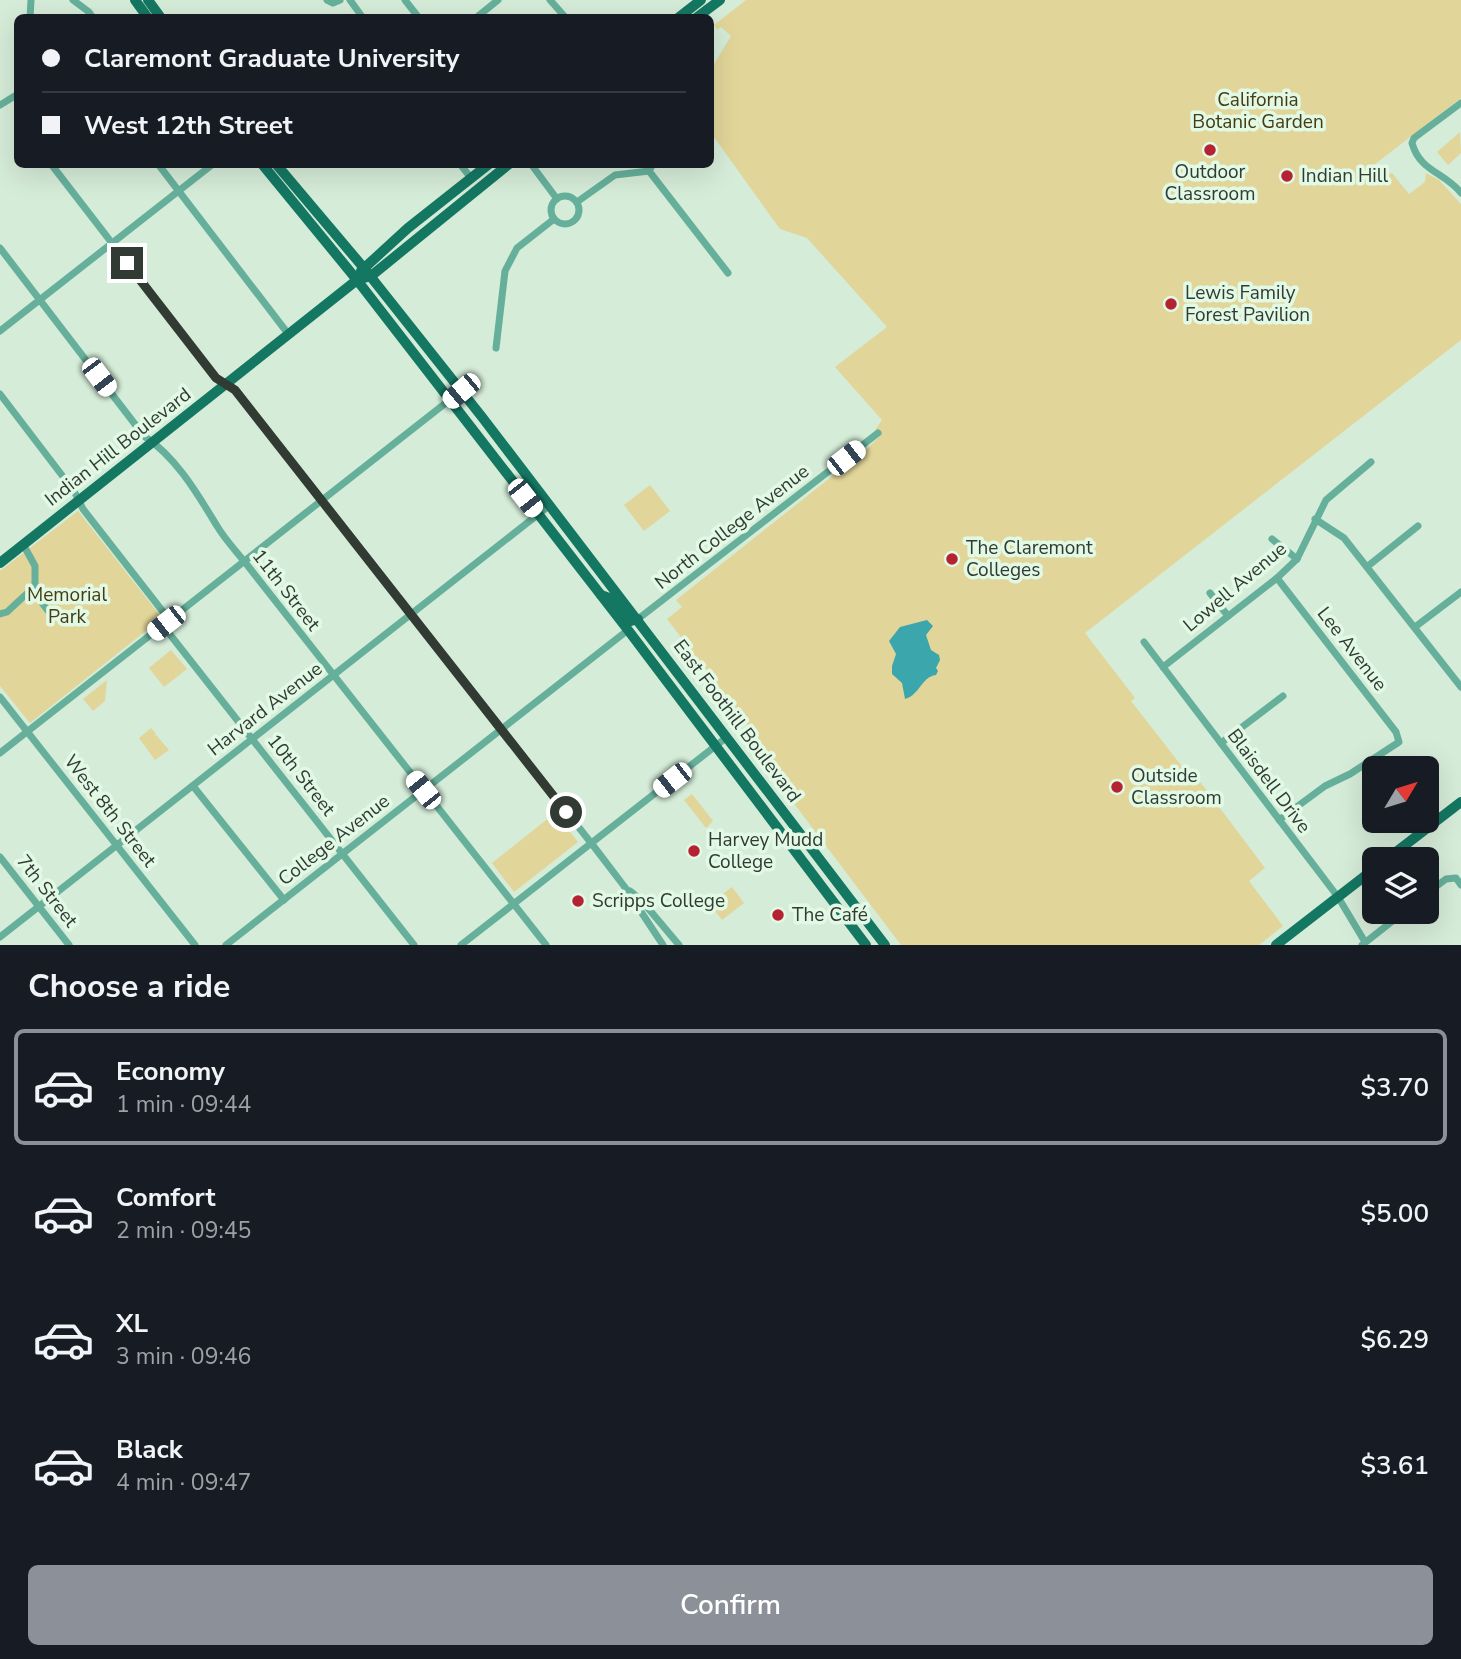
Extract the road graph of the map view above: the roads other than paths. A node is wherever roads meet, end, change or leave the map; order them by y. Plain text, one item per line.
1 (73, 0) edge
2 (327, 0) edge
3 (340, 0) edge
4 (405, 0) edge
5 (498, 0) edge
6 (550, 0) edge
7 (701, 0) edge
8 (720, 0) edge
9 (90, 14) edge
10 (416, 14) edge
11 (481, 14) edge
12 (562, 14) edge
13 (695, 14) edge
14 (1461, 103) edge
15 (54, 168) edge
16 (161, 168) edge
17 (208, 168) edge
18 (265, 168) edge
19 (279, 168) edge
20 (463, 168) edge
21 (484, 168) edge
22 (504, 168) edge
23 (534, 168) edge
24 (651, 168) edge
25 (471, 178) junction
26 (178, 191) junction
27 (1461, 193) edge
28 (556, 199) junction
29 (577, 202) junction
30 (554, 219) junction
31 (112, 243) junction
32 (0, 248) edge
33 (363, 267) junction
34 (728, 274) dead end
35 (371, 276) junction
36 (356, 280) junction
37 (40, 300) junction
38 (0, 331) edge
39 (289, 335) junction
40 (496, 348) dead end
41 (226, 385) junction
42 (461, 391) junction
43 (0, 394) edge
44 (450, 401) junction
45 (878, 433) dead end
46 (153, 442) junction
47 (1371, 461) dead end
48 (78, 500) junction
49 (322, 500) junction
50 (550, 505) junction
51 (538, 515) junction
52 (1315, 519) junction
53 (1418, 526) dead end
54 (1272, 539) dead end
55 (23, 544) junction
56 (1297, 559) junction
57 (244, 561) junction
58 (0, 563) edge
59 (1368, 566) junction
60 (1277, 578) junction
61 (35, 586) junction
62 (1461, 592) edge
63 (1210, 593) dead end
64 (600, 595) junction
65 (0, 614) edge
66 (412, 614) junction
67 (1227, 616) junction
68 (53, 617) dead end
69 (638, 619) junction
70 (166, 623) junction
71 (1415, 627) junction
72 (628, 630) junction
73 (1144, 642) dead end
74 (667, 658) junction
75 (1163, 667) junction
76 (333, 676) junction
77 (1461, 687) edge
78 (1283, 696) dead end
79 (0, 697) edge
80 (501, 729) junction
81 (27, 732) junction
82 (727, 737) junction
83 (253, 739) junction
84 (1221, 743) junction
85 (716, 746) junction
86 (0, 753) edge
87 (193, 786) junction
88 (423, 790) junction
89 (1461, 802) edge
90 (1279, 820) junction
91 (591, 843) junction
92 (117, 845) junction
93 (1403, 847) edge
94 (342, 853) junction
95 (0, 857) edge
96 (1362, 878) edge
97 (1459, 881) edge
98 (1439, 884) edge
99 (624, 886) junction
100 (1338, 897) junction
101 (284, 900) junction
102 (514, 904) junction
103 (39, 907) junction
104 (1389, 924) edge
105 (0, 937) edge
106 (1363, 944) edge
107 (69, 945) edge
108 (195, 945) edge
109 (226, 945) edge
110 (414, 945) edge
111 (461, 945) edge
112 (546, 945) edge
113 (663, 945) edge
114 (678, 945) edge
115 (866, 945) edge
116 (885, 945) edge
117 (1276, 945) edge

1 - 9 street
2 - 3 street
4 - 10 street
5 - 11 street
6 - 12 street
7 - 13 main road
8 - 13 main road
14 - 27 street
15 - 31 street
16 - 26 street
17 - 26 street
18 - 36 main road
19 - 33 main road, East Foothill Boulevard
20 - 25 street
21 - 25 main road, Indian Hill Boulevard
22 - 35 main road, Indian Hill Boulevard
23 - 28 street
24 - 29 street
24 - 34 street
25 - 33 main road, Indian Hill Boulevard
26 - 31 street
26 - 39 street
28 - 29 street
28 - 30 street
29 - 30 street
30 - 40 street
31 - 37 street
31 - 41 street
32 - 37 street, 11th Street
33 - 35 main road, East Foothill Boulevard
33 - 36 main road, Indian Hill Boulevard
35 - 36 main road, Indian Hill Boulevard
35 - 42 main road, East Foothill Boulevard
36 - 39 main road, Indian Hill Boulevard
36 - 44 main road
37 - 38 street
37 - 46 street, 11th Street
39 - 41 main road, Indian Hill Boulevard
41 - 46 main road, Indian Hill Boulevard
41 - 49 street
42 - 44 street
42 - 50 main road, East Foothill Boulevard
43 - 48 street, 10th Street
44 - 49 street
44 - 51 main road
45 - 69 street, North College Avenue
46 - 48 main road, Indian Hill Boulevard
46 - 57 street, 11th Street
47 - 52 street, Lowell Avenue
48 - 55 main road, Indian Hill Boulevard
48 - 70 street, 10th Street
49 - 57 street
49 - 66 street
50 - 51 street, Harvard Avenue
50 - 69 main road, East Foothill Boulevard
51 - 64 main road
51 - 66 street, Harvard Avenue
52 - 56 street, Lowell Avenue
52 - 59 street
53 - 59 street
54 - 56 street
55 - 58 main road, Indian Hill Boulevard
55 - 61 street
56 - 60 street, Lowell Avenue
57 - 70 street
57 - 76 street, 11th Street
59 - 71 street
60 - 67 street, Lowell Avenue
60 - 90 street, Lee Avenue
61 - 65 street
61 - 68 street
62 - 71 street
63 - 67 street
64 - 69 main road
64 - 72 main road
66 - 76 street, Harvard Avenue
66 - 80 street
67 - 75 street, Lowell Avenue
69 - 74 main road, East Foothill Boulevard
70 - 81 street
70 - 83 street, 10th Street
71 - 77 street
72 - 74 main road
72 - 80 street, College Avenue
72 - 85 main road, East Foothill Boulevard
73 - 75 street, Blaisdell Drive
74 - 82 main road, East Foothill Boulevard
75 - 84 street, Blaisdell Drive
76 - 83 street, Harvard Avenue
76 - 88 street, 11th Street
78 - 84 street
79 - 81 street, West 8th Street
80 - 88 street, College Avenue
80 - 91 street
81 - 86 street
81 - 92 street, West 8th Street
82 - 85 street
82 - 116 main road, East Foothill Boulevard
83 - 87 street, Harvard Avenue
83 - 94 street, 10th Street
84 - 90 street, Blaisdell Drive
85 - 91 street
85 - 115 main road, East Foothill Boulevard
87 - 92 street, Harvard Avenue
87 - 101 street
88 - 94 street, College Avenue
88 - 102 street, 11th Street
89 - 93 main road
90 - 100 street, Blaisdell Drive
91 - 99 street
91 - 102 street
92 - 103 street, Harvard Avenue
92 - 108 street, West 8th Street
94 - 101 street, College Avenue
94 - 110 street, 10th Street
95 - 103 street, 7th Street
96 - 100 main road
97 - 98 street
99 - 113 street
99 - 114 street
100 - 106 street, Blaisdell Drive
100 - 117 main road
101 - 109 street, College Avenue
102 - 111 street
102 - 112 street
103 - 105 street, Harvard Avenue
103 - 107 street, 7th Street
104 - 106 street

